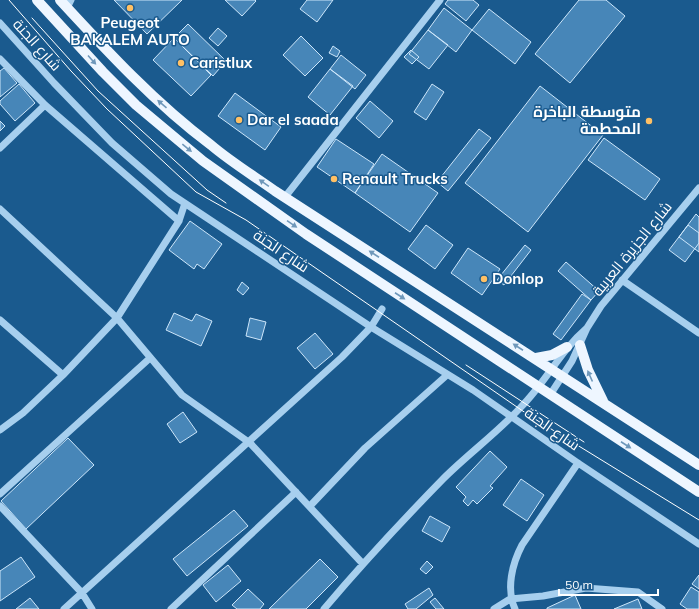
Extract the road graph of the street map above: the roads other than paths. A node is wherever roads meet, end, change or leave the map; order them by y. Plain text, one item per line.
1 (37, 0) edge
2 (60, 0) edge
3 (440, 0) edge
4 (69, 4) edge
5 (0, 23) edge
6 (0, 59) edge
7 (45, 104) junction
8 (0, 148) edge
9 (699, 188) edge
10 (285, 197) junction
11 (185, 203) junction
12 (0, 209) edge
13 (178, 221) junction
14 (622, 280) junction
15 (382, 309) dead end
16 (116, 318) junction
17 (0, 320) edge
18 (371, 327) junction
19 (587, 328) junction
20 (699, 333) edge
21 (580, 345) junction
22 (567, 347) junction
23 (150, 358) junction
24 (536, 358) junction
25 (552, 368) junction
26 (63, 375) junction
27 (447, 375) junction
28 (563, 376) junction
29 (539, 388) junction
30 (550, 395) junction
31 (605, 404) junction
32 (512, 417) junction
33 (0, 430) edge
34 (250, 442) junction
35 (578, 463) junction
36 (699, 465) edge
37 (296, 492) junction
38 (699, 492) edge
39 (0, 494) edge
40 (0, 506) edge
41 (310, 506) junction
42 (699, 544) edge
43 (363, 564) junction
44 (82, 593) junction
45 (510, 599) junction
46 (64, 609) edge
47 (92, 609) edge
48 (171, 609) edge
49 (324, 609) edge
50 (494, 609) edge
51 (515, 609) edge
52 (662, 609) edge

1 -> 29 main road
2 - 4 main road
3 - 10 street
10 -> 4 main road
5 - 11 street, شارع الجنة
6 - 7 street
7 - 8 street
7 - 13 street
9 - 14 street, شارع الجزيرة العربية
24 -> 10 main road
11 - 13 street
11 - 18 street, شارع الجنة
12 - 16 street
13 - 16 street
14 - 19 street, شارع الجزيرة العربية
14 - 20 street
15 - 18 street
16 - 23 street
16 - 26 street
17 - 26 street
18 - 27 street, شارع الجنة
18 - 34 street
19 - 21 street
19 - 22 street
21 - 28 street
31 -> 21 main road
22 - 24 main road
22 - 25 street
23 - 34 street
23 - 39 street
24 - 25 main road
25 - 28 main road
25 - 29 street
26 - 33 street
27 - 32 street, شارع الجنة
27 - 41 street
28 - 30 street
28 - 31 main road
29 - 30 main road
29 - 32 street
30 -> 38 main road
31 - 36 main road
32 - 35 street, شارع الجنة
32 - 43 street
34 - 37 street
34 - 44 street
35 - 42 street, شارع الجنة
35 - 45 street
37 - 41 street
37 - 48 street
40 - 44 street
41 - 43 street
43 - 49 street
44 - 46 street
44 - 47 street
45 - 50 street
45 - 51 street
45 - 52 street

